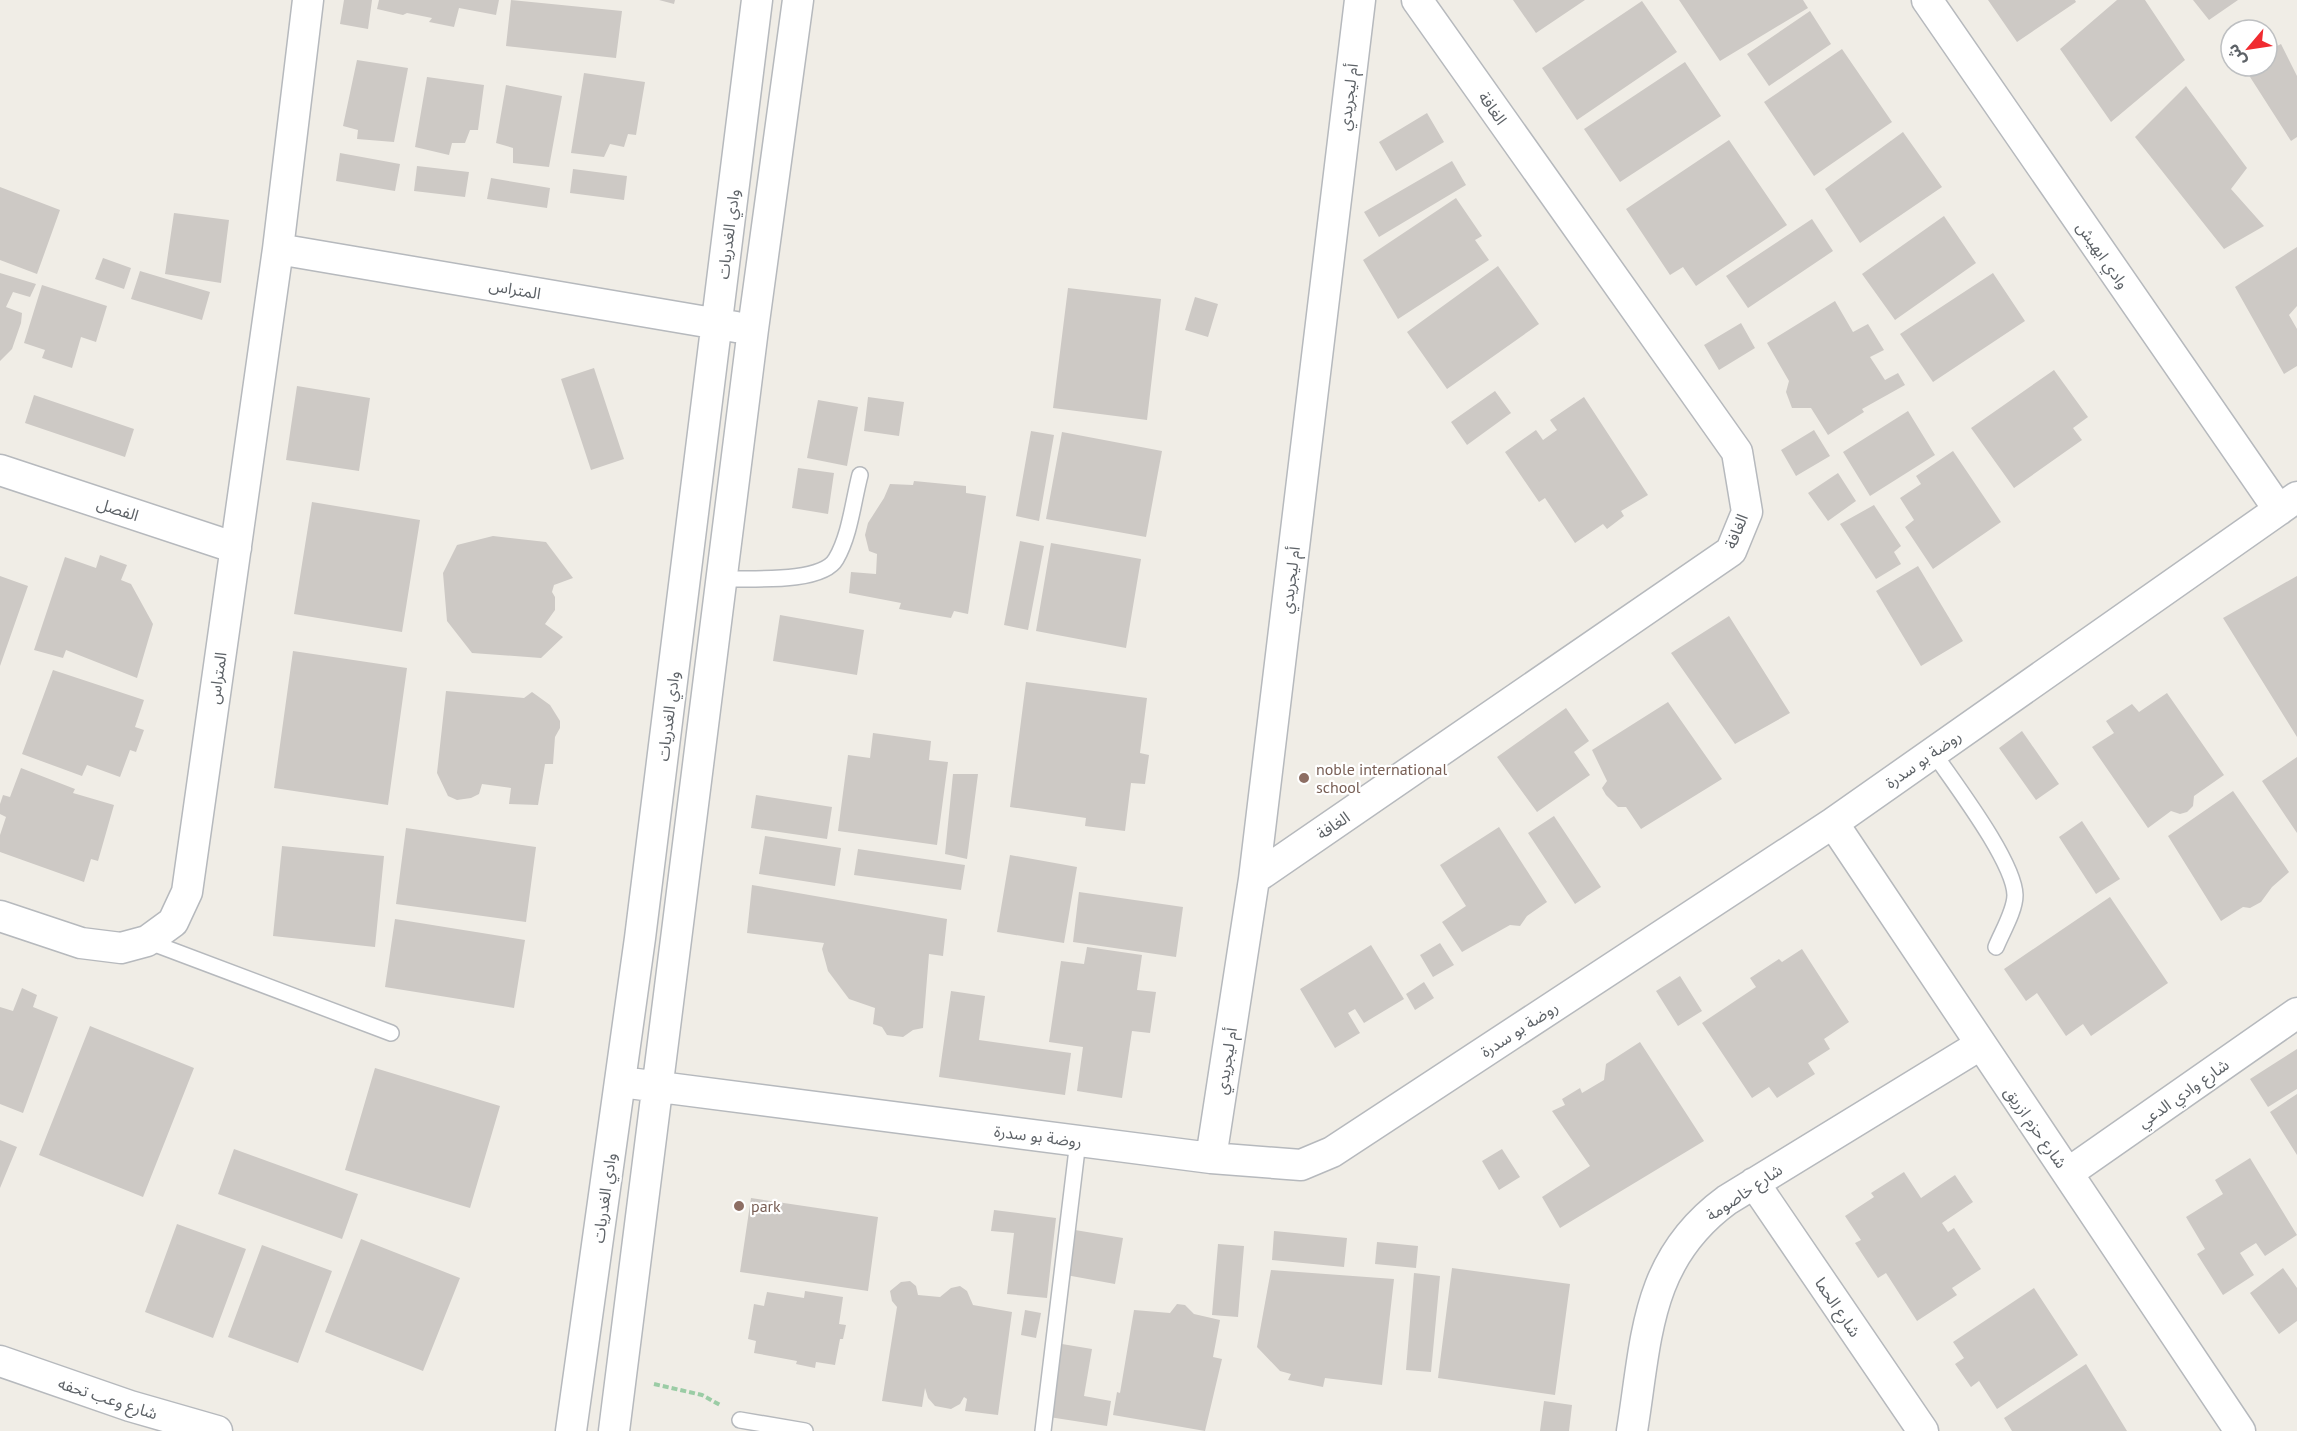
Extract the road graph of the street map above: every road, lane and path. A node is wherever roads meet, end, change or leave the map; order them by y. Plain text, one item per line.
1 (308, 0) edge
2 (757, 0) edge
3 (798, 0) edge
4 (1360, 0) edge
5 (1417, 0) edge
6 (1927, 0) edge
7 (278, 249) junction
8 (717, 324) junction
9 (753, 329) junction
10 (0, 470) edge
11 (860, 475) dead end
12 (2288, 503) edge
13 (236, 548) junction
14 (721, 579) junction
15 (1933, 752) junction
16 (1833, 823) junction
17 (1254, 879) junction
18 (0, 916) edge
19 (147, 941) junction
20 (1996, 947) dead end
21 (2297, 1013) edge
22 (391, 1033) dead end
23 (1980, 1045) junction
24 (621, 1082) junction
25 (658, 1087) junction
26 (1078, 1141) junction
27 (1210, 1158) junction
28 (2068, 1173) junction
29 (1754, 1183) junction
30 (0, 1361) edge
31 (621, 1378) junction
32 (129, 1419) edge
33 (740, 1420) joint
34 (217, 1431) edge
35 (571, 1431) edge
36 (614, 1431) edge
37 (805, 1431) edge
38 (1043, 1431) edge
39 (1632, 1431) edge
40 (1923, 1431) edge
41 (2240, 1431) edge

1 - 7 street, المتراس
2 - 8 street, وادي الغدريات
3 - 9 street
4 - 17 street, أم ليجريدي
5 - 17 street, الغافة
6 - 12 street, وادي ابهيش
7 - 8 street, المتراس
7 - 13 street, المتراس
8 - 9 street, المتراس
8 - 24 street, وادي الغدريات
9 - 14 street
10 - 13 street, الفصل
11 - 14 lane
12 - 15 street, روضة بو سدرة
13 - 19 street, المتراس
14 - 25 street
15 - 16 street, روضة بو سدرة
15 - 20 lane
16 - 23 street, شارع حزم ازريق
16 - 27 street, روضة بو سدرة
17 - 27 street, أم ليجريدي
18 - 19 street, المتراس
19 - 22 lane
21 - 28 street, شارع وادي الدعي
23 - 28 street, شارع حزم ازريق
23 - 29 street, شارع خاصومة
24 - 25 street, روضة بو سدرة
24 - 35 street, وادي الغدريات
25 - 26 street, روضة بو سدرة
25 - 31 street
26 - 27 street, روضة بو سدرة
26 - 38 lane
28 - 41 street, شارع حزم ازريق
29 - 39 street, شارع خاصومة
29 - 40 street, شارع الحما
30 - 32 street, شارع وعب تحفه
31 - 33 path
31 - 36 street
32 - 34 street, شارع وعب تحفه
33 - 37 lane

